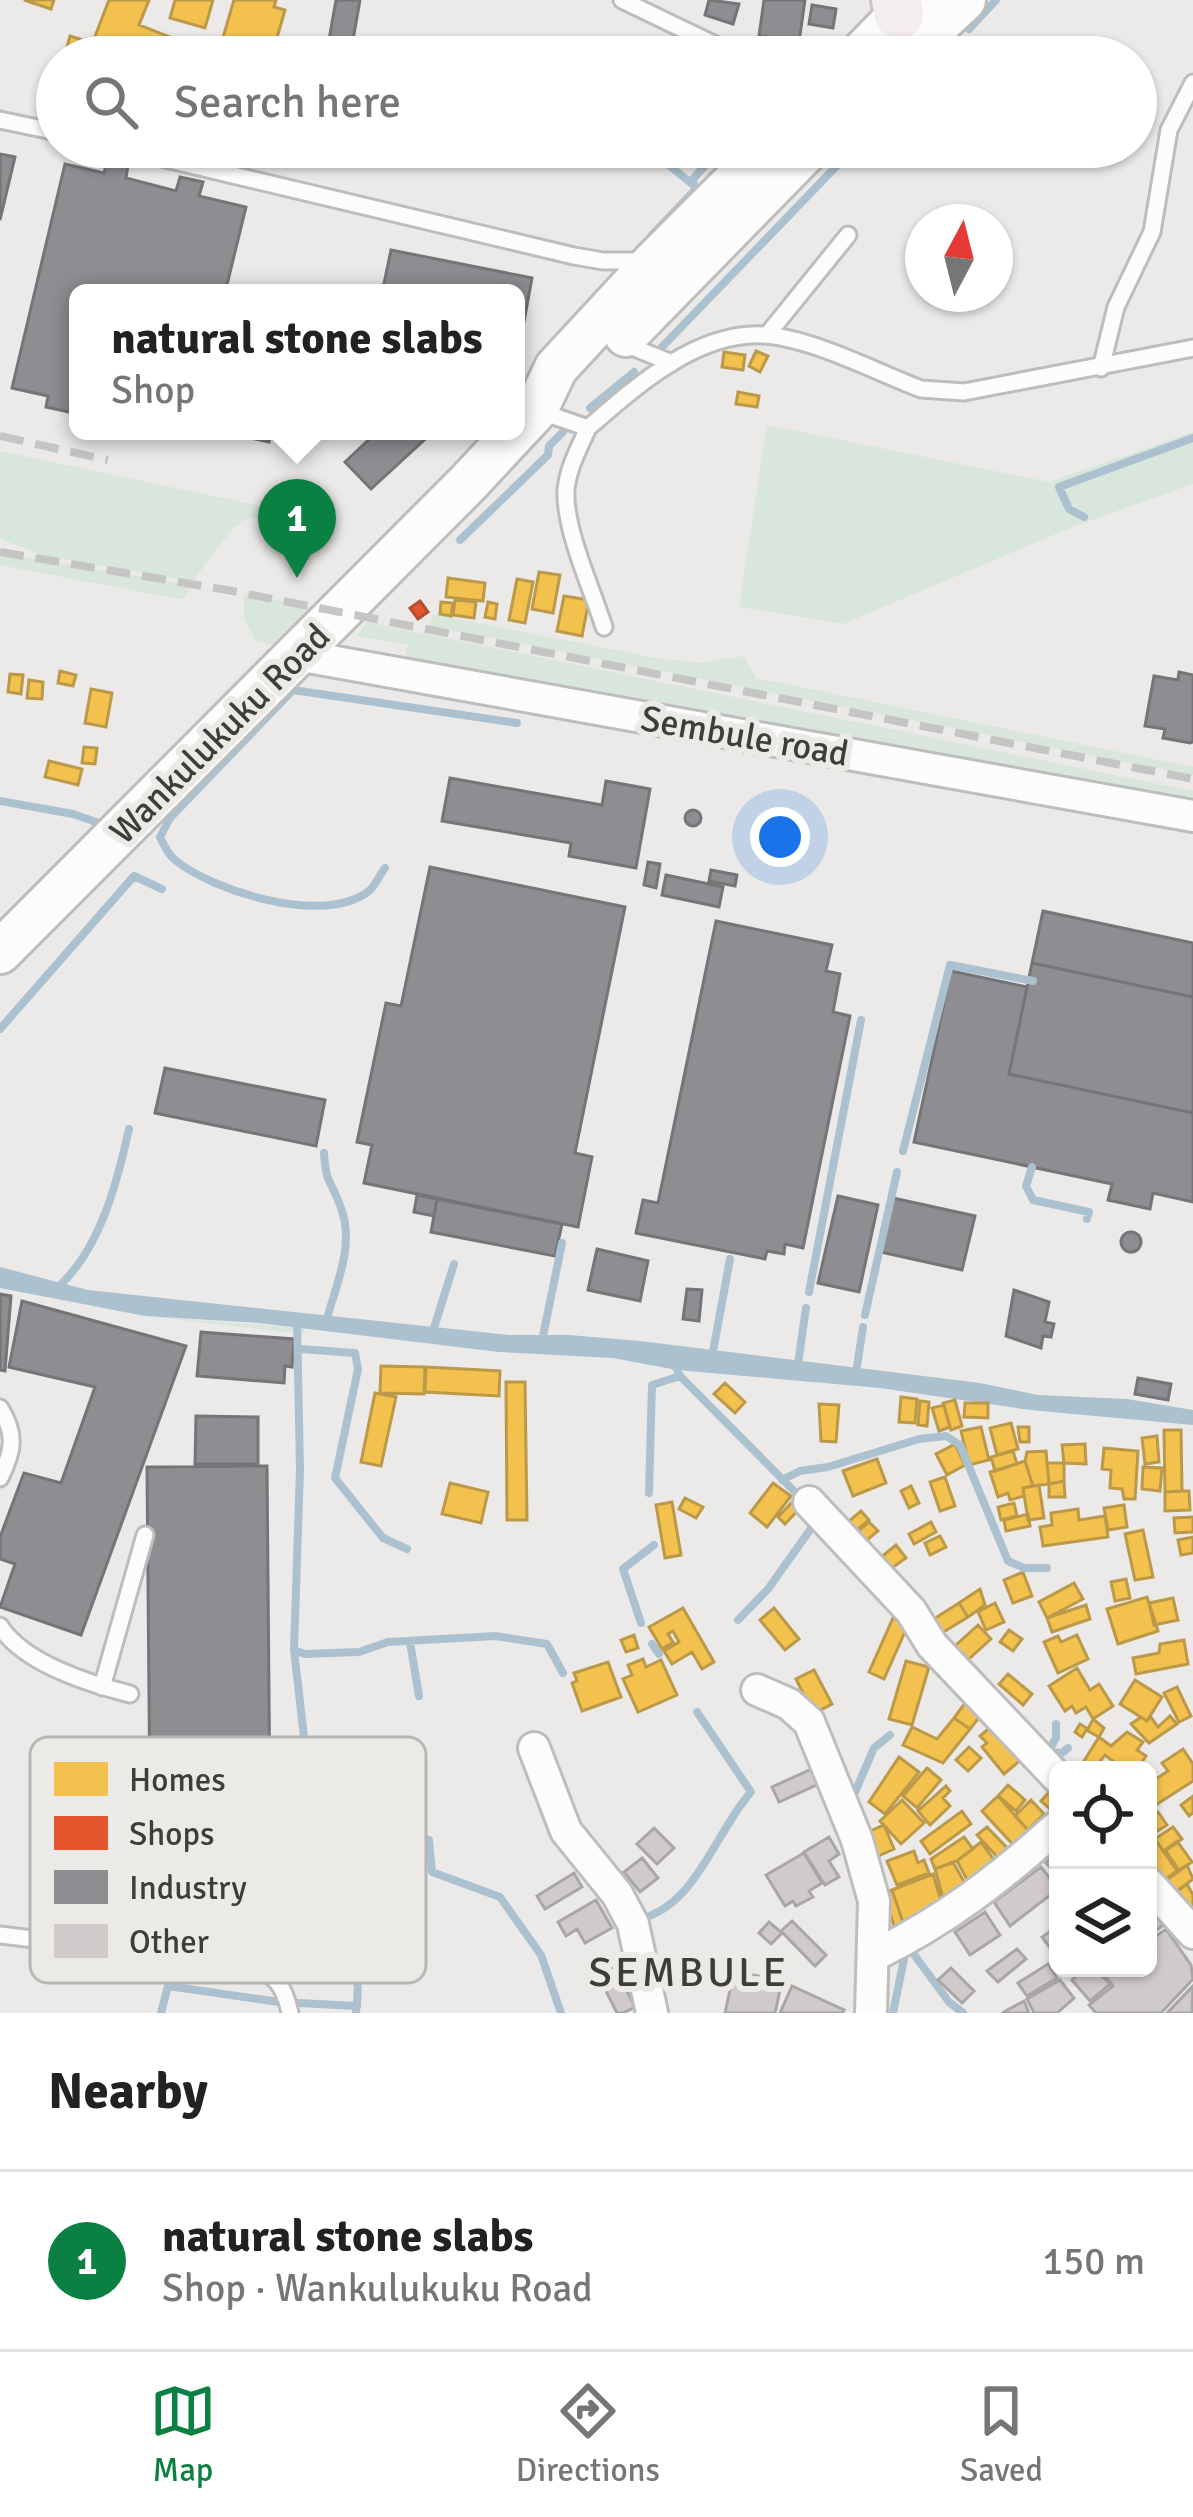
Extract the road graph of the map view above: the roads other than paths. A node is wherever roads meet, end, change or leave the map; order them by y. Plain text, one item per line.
1 (622, 0) edge
2 (964, 0) edge
3 (903, 18) edge
4 (698, 36) edge
5 (1193, 83) edge
6 (0, 120) edge
7 (36, 128) edge
8 (203, 168) edge
9 (748, 168) edge
10 (789, 168) edge
11 (848, 235) dead end
12 (655, 261) junction
13 (767, 335) junction
14 (618, 343) junction
15 (1193, 348) edge
16 (672, 363) junction
17 (1101, 368) junction
18 (536, 410) junction
19 (525, 421) edge
20 (588, 428) junction
21 (507, 440) edge
22 (604, 627) dead end
23 (297, 655) junction
24 (1193, 816) edge
25 (0, 952) edge
26 (0, 1408) edge
27 (0, 1478) edge
28 (809, 1502) dead end
29 (145, 1535) dead end
30 (2, 1635) edge
31 (102, 1687) junction
32 (757, 1690) dead end
33 (130, 1694) dead end
34 (534, 1748) dead end
35 (1049, 1768) edge
36 (1049, 1834) edge
37 (1157, 1893) edge
38 (1193, 1933) edge
39 (0, 1935) edge
40 (30, 1939) edge
41 (874, 1954) junction
42 (652, 2013) edge
43 (871, 2013) edge

1 - 4 lane
2 - 3 main road
5 - 17 lane
6 - 7 lane
8 - 12 lane
9 - 12 main road, Wankulukuku Road
10 - 14 main road, Wankulukuku Road
11 - 13 lane
12 - 18 main road, Wankulukuku Road
13 - 16 lane
13 - 17 lane
14 - 16 lane
14 - 18 main road, Wankulukuku Road
15 - 17 lane
16 - 20 lane
18 - 19 main road, Wankulukuku Road
18 - 20 lane
20 - 22 lane
21 - 23 main road, Wankulukuku Road
23 - 24 street, Sembule road
23 - 25 main road, Wankulukuku Road
26 - 27 lane
28 - 35 street
29 - 31 lane
30 - 31 lane
31 - 33 lane
32 - 41 street
34 - 42 street
36 - 41 street
37 - 38 street
39 - 40 lane
41 - 43 street

